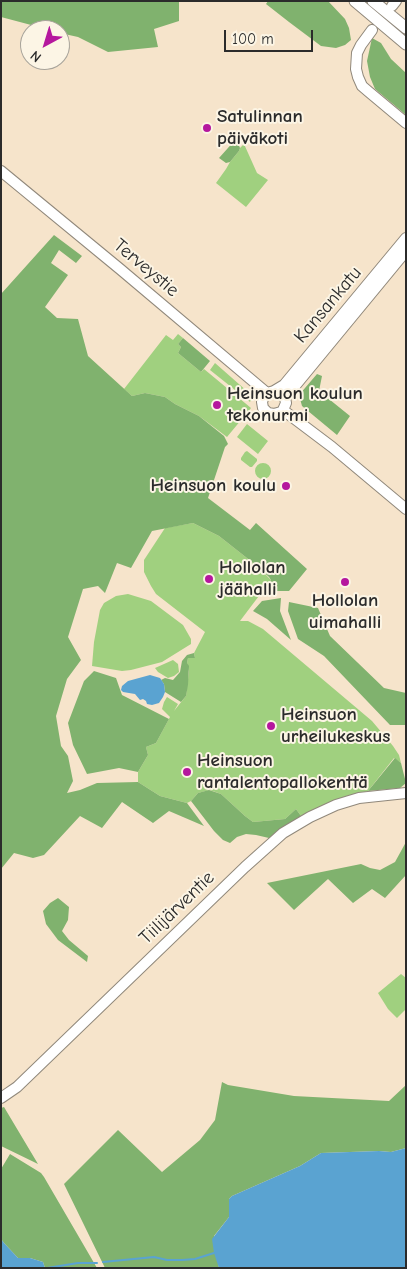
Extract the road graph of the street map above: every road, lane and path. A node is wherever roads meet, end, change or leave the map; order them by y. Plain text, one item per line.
1 (355, 1) edge
2 (373, 1) edge
3 (406, 28) edge
4 (372, 30) dead end
5 (406, 44) edge
6 (406, 123) edge
7 (1, 171) edge
8 (406, 238) edge
9 (406, 250) edge
10 (270, 392) junction
11 (285, 398) junction
12 (283, 410) junction
13 (406, 509) edge
14 (406, 793) edge
15 (1, 1098) edge

1 - 5 main road
2 - 3 main road
4 - 6 main road
7 - 10 main road, Terveystie
8 - 10 main road, Kansankatu
9 - 11 main road, Kansankatu
10 - 11 main road
10 - 12 main road
11 - 12 main road
12 - 13 main road
14 - 15 main road, Tiilijärventie

